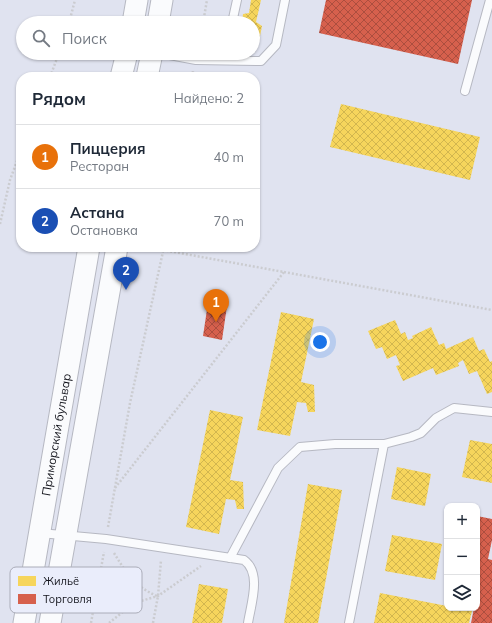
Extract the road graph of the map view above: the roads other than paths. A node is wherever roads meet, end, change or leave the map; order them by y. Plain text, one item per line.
1 (137, 0) edge
2 (162, 0) edge
3 (237, 0) edge
4 (285, 0) edge
5 (490, 0) edge
6 (134, 16) edge
7 (159, 16) edge
8 (234, 16) edge
9 (125, 60) edge
10 (151, 60) edge
11 (252, 60) edge
12 (122, 72) edge
13 (148, 72) edge
14 (465, 90) dead end
15 (88, 252) edge
16 (116, 252) edge
17 (492, 412) edge
18 (384, 444) junction
19 (40, 533) junction
20 (65, 536) junction
21 (230, 558) junction
22 (34, 567) edge
23 (60, 567) edge
24 (26, 613) edge
25 (52, 613) edge
26 (24, 623) edge
27 (50, 623) edge
28 (248, 623) edge
29 (349, 623) edge

1 - 6 street
2 - 7 street
3 - 8 lane
4 - 11 lane
5 - 14 lane
9 - 12 street
10 - 13 street
15 - 19 street, Приморский бульвар
16 - 20 street
17 - 18 lane
18 - 21 lane
18 - 29 lane
19 - 20 lane
19 - 22 street, Приморский бульвар
20 - 21 lane
20 - 23 street
21 - 28 lane
24 - 26 street, Приморский бульвар
25 - 27 street

